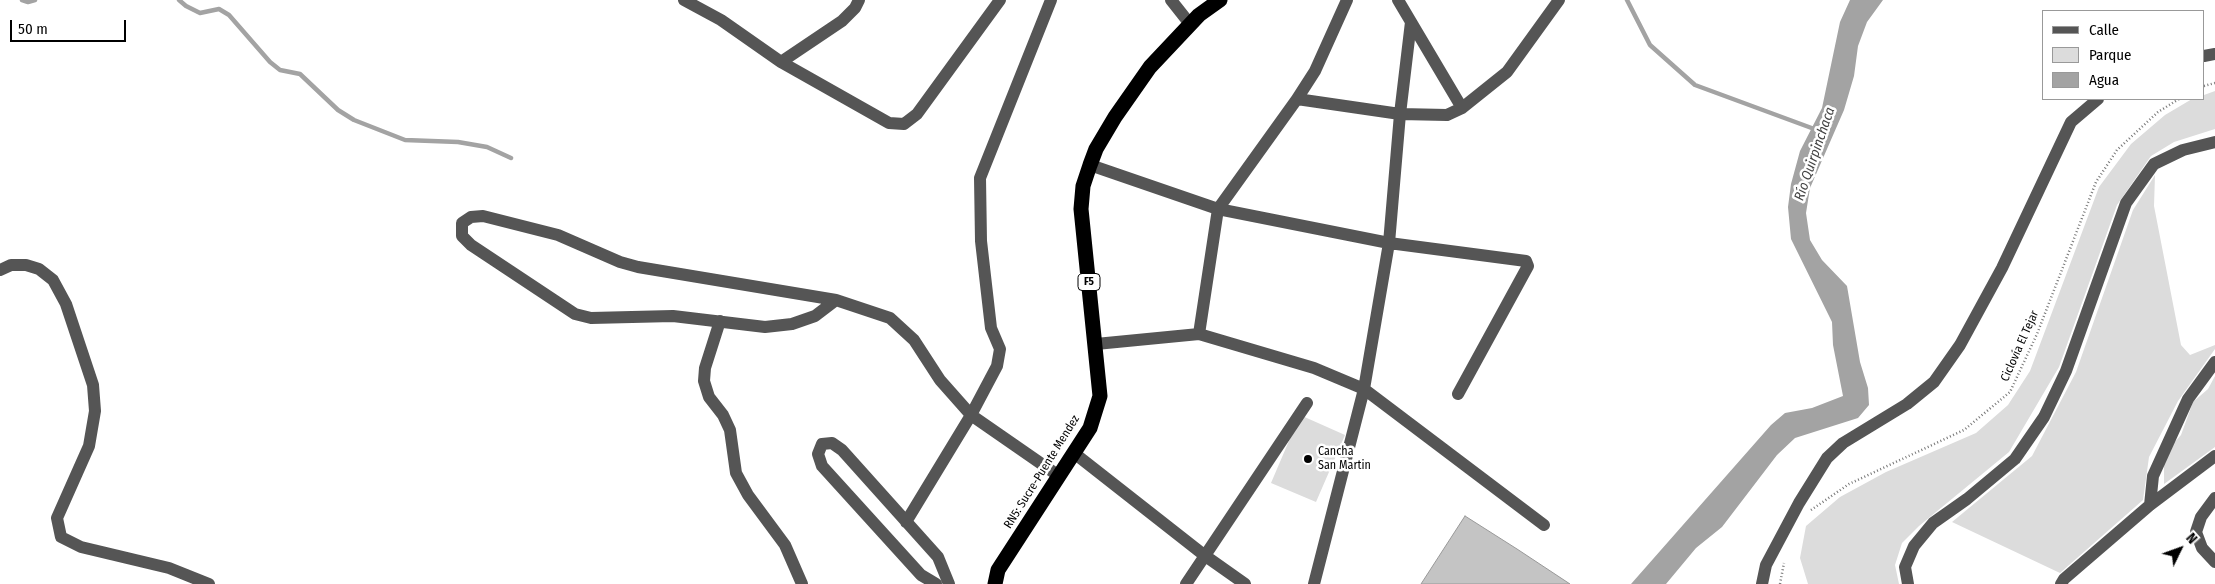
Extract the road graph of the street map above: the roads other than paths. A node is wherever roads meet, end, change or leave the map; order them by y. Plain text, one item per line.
1 (684, 0) edge
2 (859, 0) edge
3 (1000, 0) edge
4 (1051, 0) edge
5 (1171, 0) edge
6 (1220, 0) edge
7 (1347, 0) edge
8 (1397, 0) edge
9 (1560, 0) edge
10 (1411, 22) junction
11 (1190, 24) junction
12 (781, 62) junction
13 (1298, 99) junction
14 (2097, 100) edge
15 (1462, 108) junction
16 (1400, 114) junction
17 (2215, 142) edge
18 (1090, 165) junction
19 (1218, 209) junction
20 (1389, 244) junction
21 (0, 270) edge
22 (836, 300) junction
23 (720, 321) junction
24 (1199, 334) junction
25 (1096, 344) junction
26 (2215, 362) edge
27 (1364, 389) junction
28 (1458, 394) dead end
29 (1307, 403) dead end
30 (971, 415) junction
31 (1074, 453) junction
32 (2215, 456) edge
33 (1060, 476) junction
34 (2215, 498) edge
35 (2150, 505) junction
36 (906, 522) junction
37 (1544, 525) dead end
38 (1204, 555) junction
39 (2215, 562) edge
40 (209, 584) edge
41 (802, 584) edge
42 (936, 584) edge
43 (949, 584) edge
44 (995, 584) edge
45 (1186, 584) edge
46 (1245, 584) edge
47 (1314, 584) edge
48 (1762, 584) edge
49 (1908, 584) edge
50 (2061, 584) edge

1 - 12 street
2 - 12 street
3 - 12 street
4 - 30 street
5 - 11 street
6 - 11 highway, RN5: Sucre-Puente Mendez / F5
7 - 13 street
8 - 10 street
9 - 15 street
10 - 15 street
10 - 16 street
11 - 18 highway, RN5: Sucre-Puente Mendez / F5
13 - 16 street
13 - 19 street
14 - 48 street
15 - 16 street
16 - 20 street
17 - 49 street
18 - 19 street
18 - 25 highway, RN5: Sucre-Puente Mendez / F5
19 - 20 street
19 - 24 street
20 - 27 street
20 - 28 street
21 - 40 street
22 - 23 street
22 - 23 street
22 - 30 street
23 - 41 street
24 - 25 street
24 - 27 street
25 - 31 highway, RN5: Sucre-Puente Mendez / F5
26 - 35 street
27 - 37 street
27 - 47 street
29 - 38 street
30 - 33 street
30 - 36 street
31 - 33 highway, RN5: Sucre-Puente Mendez / F5
31 - 38 street
32 - 35 street
33 - 44 highway, RN5: Sucre-Puente Mendez / F5
34 - 39 street
35 - 50 street
36 - 42 street
36 - 43 street
38 - 45 street
38 - 46 street

